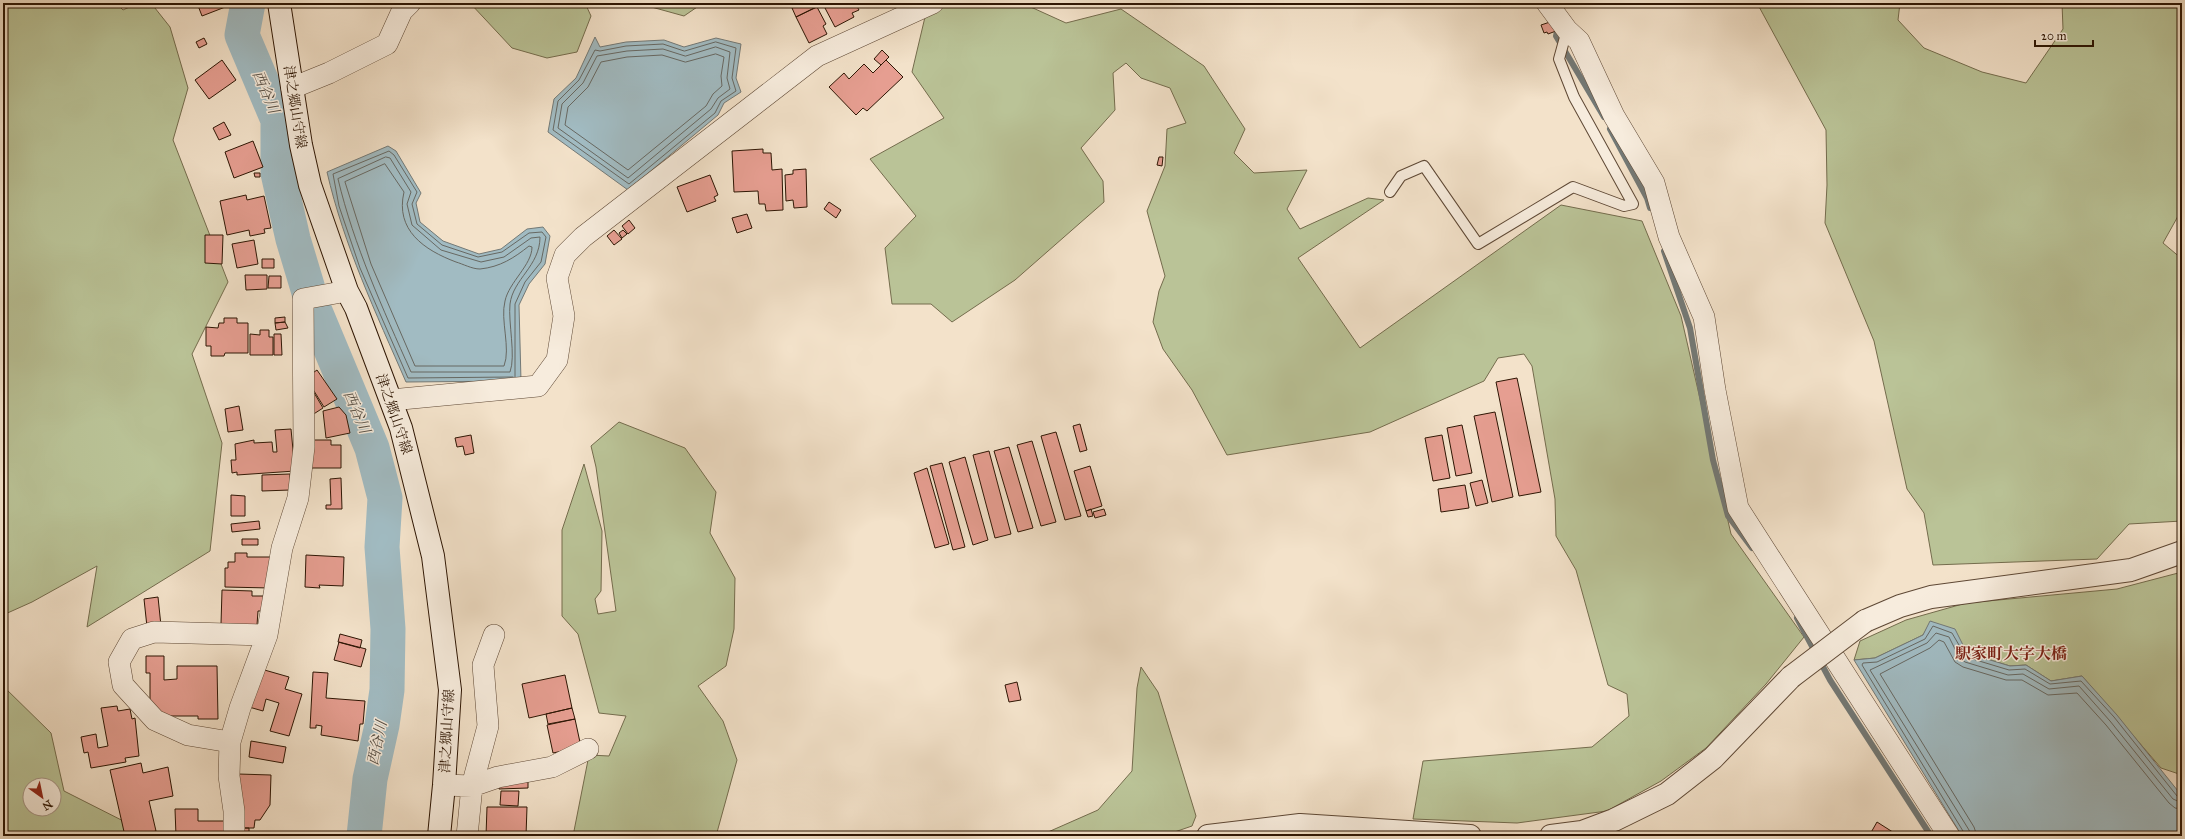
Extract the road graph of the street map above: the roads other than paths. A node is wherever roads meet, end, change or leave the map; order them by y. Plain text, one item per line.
1 (279, 3) edge
2 (410, 3) edge
3 (933, 3) edge
4 (1547, 3) edge
5 (1567, 30) junction
6 (292, 88) junction
7 (1390, 192) dead end
8 (347, 291) junction
9 (391, 400) junction
10 (2182, 552) edge
11 (267, 635) junction
12 (494, 635) dead end
13 (230, 742) junction
14 (588, 750) dead end
15 (444, 785) junction
16 (472, 786) junction
17 (234, 836) edge
18 (439, 836) edge
19 (467, 836) edge
20 (1208, 836) edge
21 (1470, 836) edge
22 (1551, 836) edge
23 (1949, 836) edge

1 - 6 street, 津之郷山守線
2 - 6 street
3 - 9 street
4 - 5 street
5 - 7 lane
5 - 23 street
6 - 8 street, 津之郷山守線
8 - 9 street, 津之郷山守線
8 - 11 street
9 - 15 street, 津之郷山守線
10 - 22 street, bridge
11 - 13 street
11 - 13 street
12 - 16 street
13 - 17 street
14 - 16 street
15 - 16 street
15 - 18 street, 津之郷山守線
16 - 19 street
20 - 21 street

